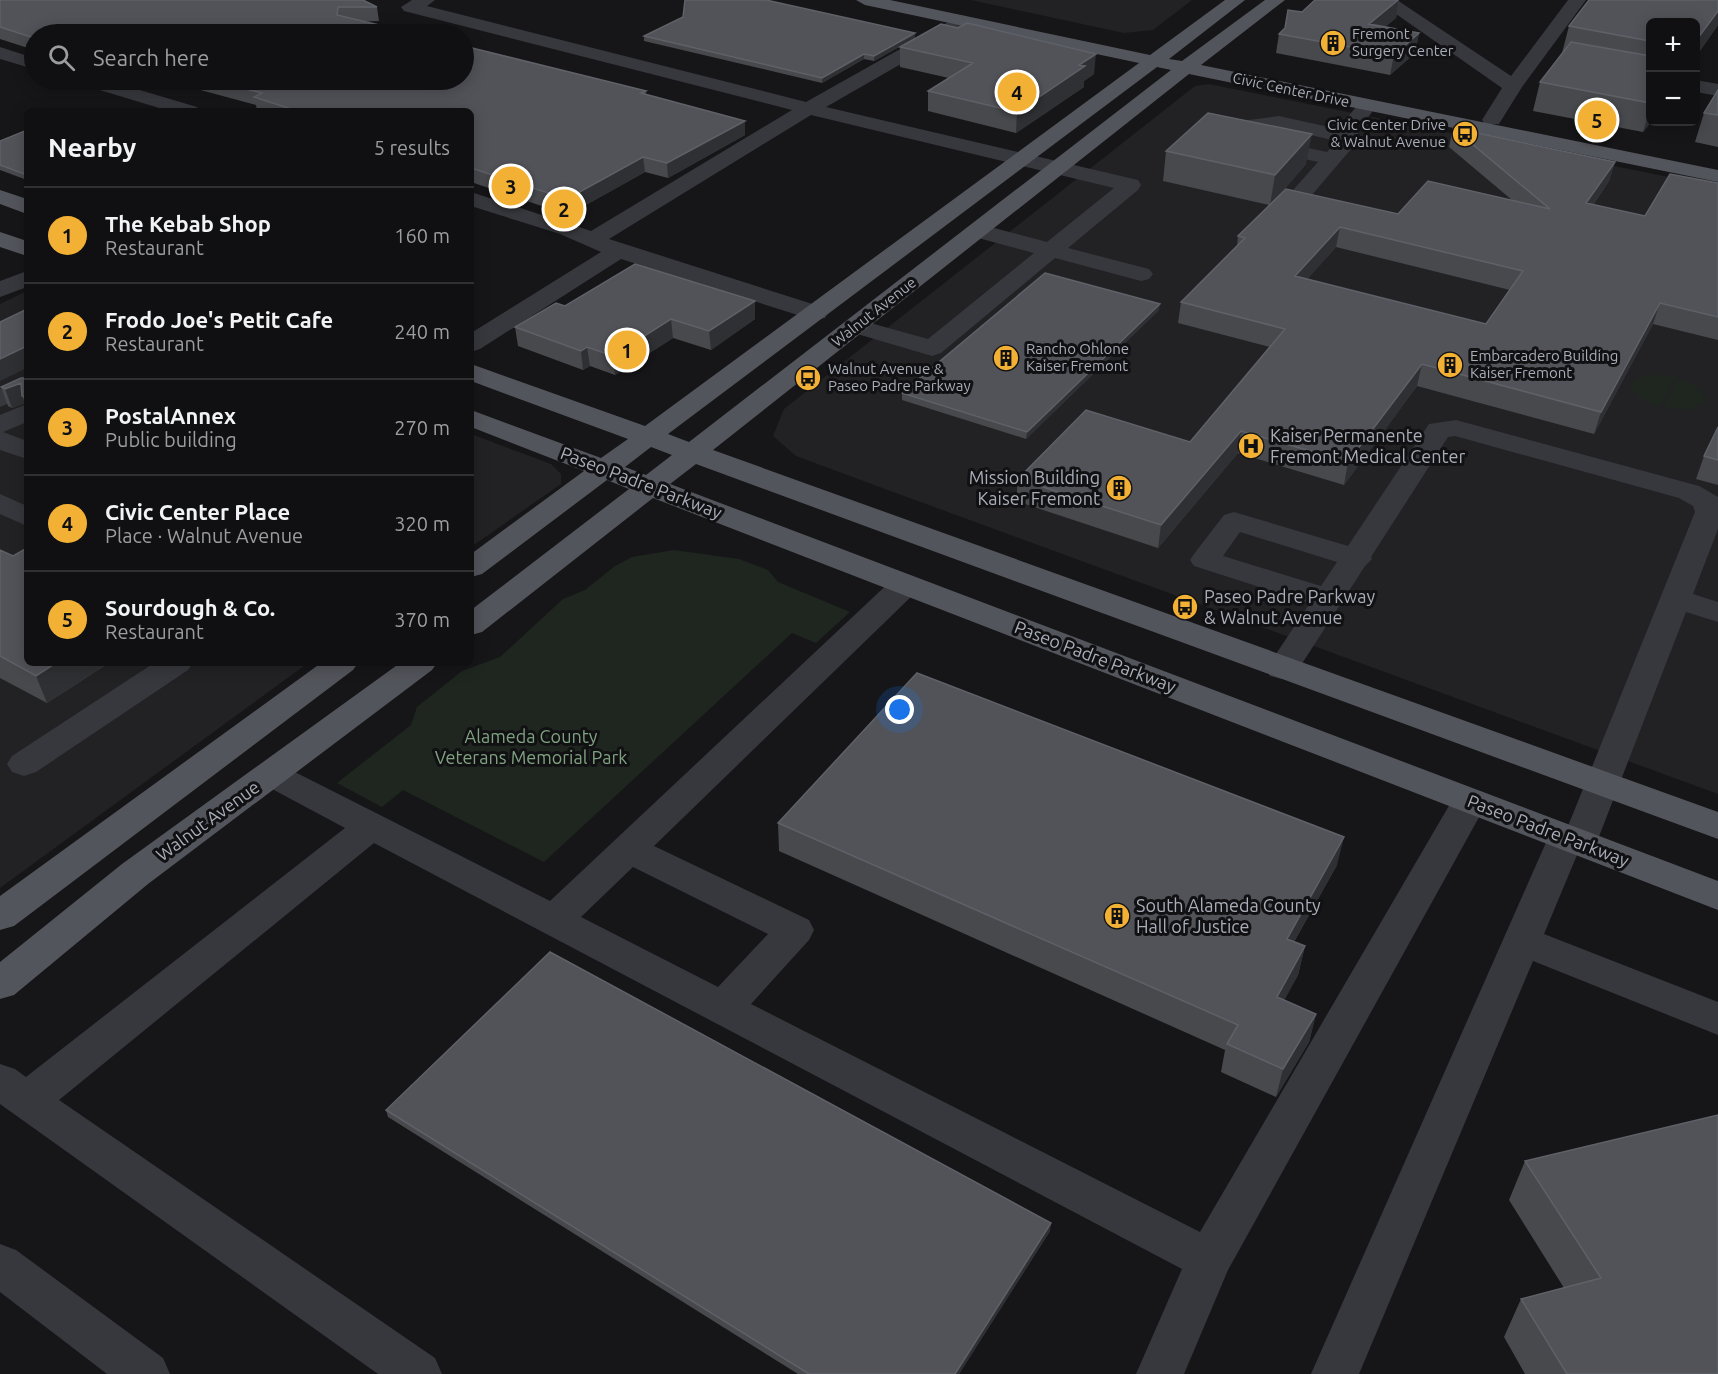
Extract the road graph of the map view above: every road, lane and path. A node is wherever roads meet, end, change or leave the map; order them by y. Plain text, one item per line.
1 (866, 0) edge
2 (910, 0) edge
3 (1236, 0) edge
4 (1276, 0) edge
5 (1385, 0) edge
6 (1577, 0) edge
7 (412, 4) edge
8 (467, 4) dead end
9 (440, 15) junction
10 (963, 21) junction
11 (0, 53) edge
12 (1535, 57) junction
13 (1158, 58) junction
14 (24, 61) edge
15 (1558, 61) edge
16 (1191, 65) junction
17 (1513, 86) junction
18 (1700, 87) edge
19 (120, 90) edge
20 (1718, 90) edge
21 (1367, 106) junction
22 (180, 108) edge
23 (809, 109) junction
24 (1492, 120) junction
25 (1348, 137) junction
26 (1022, 159) junction
27 (1332, 159) junction
28 (1718, 164) edge
29 (1059, 168) junction
30 (1718, 176) edge
31 (0, 197) edge
32 (1297, 198) edge
33 (474, 200) edge
34 (24, 206) edge
35 (979, 231) junction
36 (0, 239) edge
37 (591, 240) junction
38 (24, 248) edge
39 (1051, 250) junction
40 (618, 251) junction
41 (1141, 274) dead end
42 (24, 279) edge
43 (0, 290) edge
44 (0, 296) edge
45 (24, 306) edge
46 (816, 313) junction
47 (856, 326) junction
48 (474, 342) edge
49 (474, 373) edge
50 (24, 387) edge
51 (0, 399) edge
52 (24, 413) edge
53 (474, 419) edge
54 (0, 425) edge
55 (649, 439) junction
56 (0, 440) edge
57 (24, 450) edge
58 (691, 454) junction
59 (605, 470) junction
60 (651, 487) junction
61 (0, 503) edge
62 (24, 515) edge
63 (1357, 559) junction
64 (474, 566) edge
65 (905, 585) junction
66 (1674, 598) junction
67 (1330, 599) junction
68 (1718, 612) edge
69 (474, 623) edge
70 (172, 666) edge
71 (338, 666) edge
72 (417, 666) edge
73 (1282, 669) junction
74 (24, 765) dead end
75 (271, 774) junction
76 (1601, 783) junction
77 (1470, 801) junction
78 (371, 826) junction
79 (1718, 826) edge
80 (1573, 840) junction
81 (629, 849) junction
82 (1718, 896) edge
83 (0, 916) edge
84 (554, 920) junction
85 (1522, 941) junction
86 (0, 984) edge
87 (723, 1008) junction
88 (1718, 1019) edge
89 (14, 1091) edge
90 (1209, 1260) junction
91 (0, 1265) edge
92 (146, 1374) edge
93 (418, 1374) edge
94 (1160, 1374) edge
95 (1335, 1374) edge

1 - 10 main road, Civic Center Drive
2 - 13 main road, Civic Center Drive
3 - 13 main road, Walnut Avenue
4 - 16 main road, Walnut Avenue
5 - 17 lane
6 - 12 lane
7 - 9 lane
8 - 9 lane
9 - 23 lane
10 - 13 main road, Civic Center Drive
10 - 23 lane
11 - 14 lane
12 - 15 lane
12 - 17 lane
13 - 16 main road, Civic Center Drive
13 - 26 main road, Walnut Avenue
16 - 21 main road, Civic Center Drive
16 - 24 main road, Civic Center Drive
16 - 29 main road, Walnut Avenue
17 - 24 lane
18 - 20 lane
19 - 22 lane
21 - 25 lane
21 - 30 main road, Civic Center Drive
23 - 26 lane
23 - 37 lane
24 - 28 main road, Civic Center Drive
25 - 27 lane
25 - 27 lane
26 - 29 lane
26 - 46 main road, Walnut Avenue
27 - 32 lane
29 - 35 main road, Walnut Avenue
29 - 39 lane
31 - 34 main road
33 - 37 lane
35 - 39 lane
35 - 47 main road, Walnut Avenue
36 - 38 main road
37 - 40 lane
39 - 41 lane
39 - 47 lane
40 - 46 lane
40 - 48 lane
42 - 43 lane
44 - 45 lane
46 - 55 main road, Walnut Avenue
47 - 58 main road, Walnut Avenue
49 - 55 main road
50 - 51 lane
52 - 54 lane
53 - 59 main road, Paseo Padre Parkway
55 - 58 main road
55 - 59 main road, Walnut Avenue
56 - 57 lane
58 - 60 main road, Walnut Avenue
58 - 73 main road
59 - 60 main road, Paseo Padre Parkway
59 - 64 main road, Walnut Avenue
60 - 65 main road, Paseo Padre Parkway
60 - 69 main road, Walnut Avenue
61 - 62 lane
63 - 66 lane
63 - 67 lane
63 - 67 lane
65 - 77 main road, Paseo Padre Parkway
65 - 81 lane
66 - 68 lane
66 - 76 lane
67 - 73 lane
70 - 74 lane
71 - 83 main road
72 - 75 main road, Walnut Avenue
73 - 76 main road
75 - 78 lane
75 - 86 main road, Walnut Avenue
76 - 79 main road
76 - 80 lane
77 - 80 main road, Paseo Padre Parkway
77 - 90 lane
78 - 84 lane
78 - 89 lane
80 - 82 main road, Paseo Padre Parkway
80 - 85 lane
81 - 84 lane
81 - 87 lane
84 - 87 lane
85 - 88 lane
85 - 95 lane
87 - 90 lane
89 - 93 lane
90 - 94 lane
91 - 92 lane

